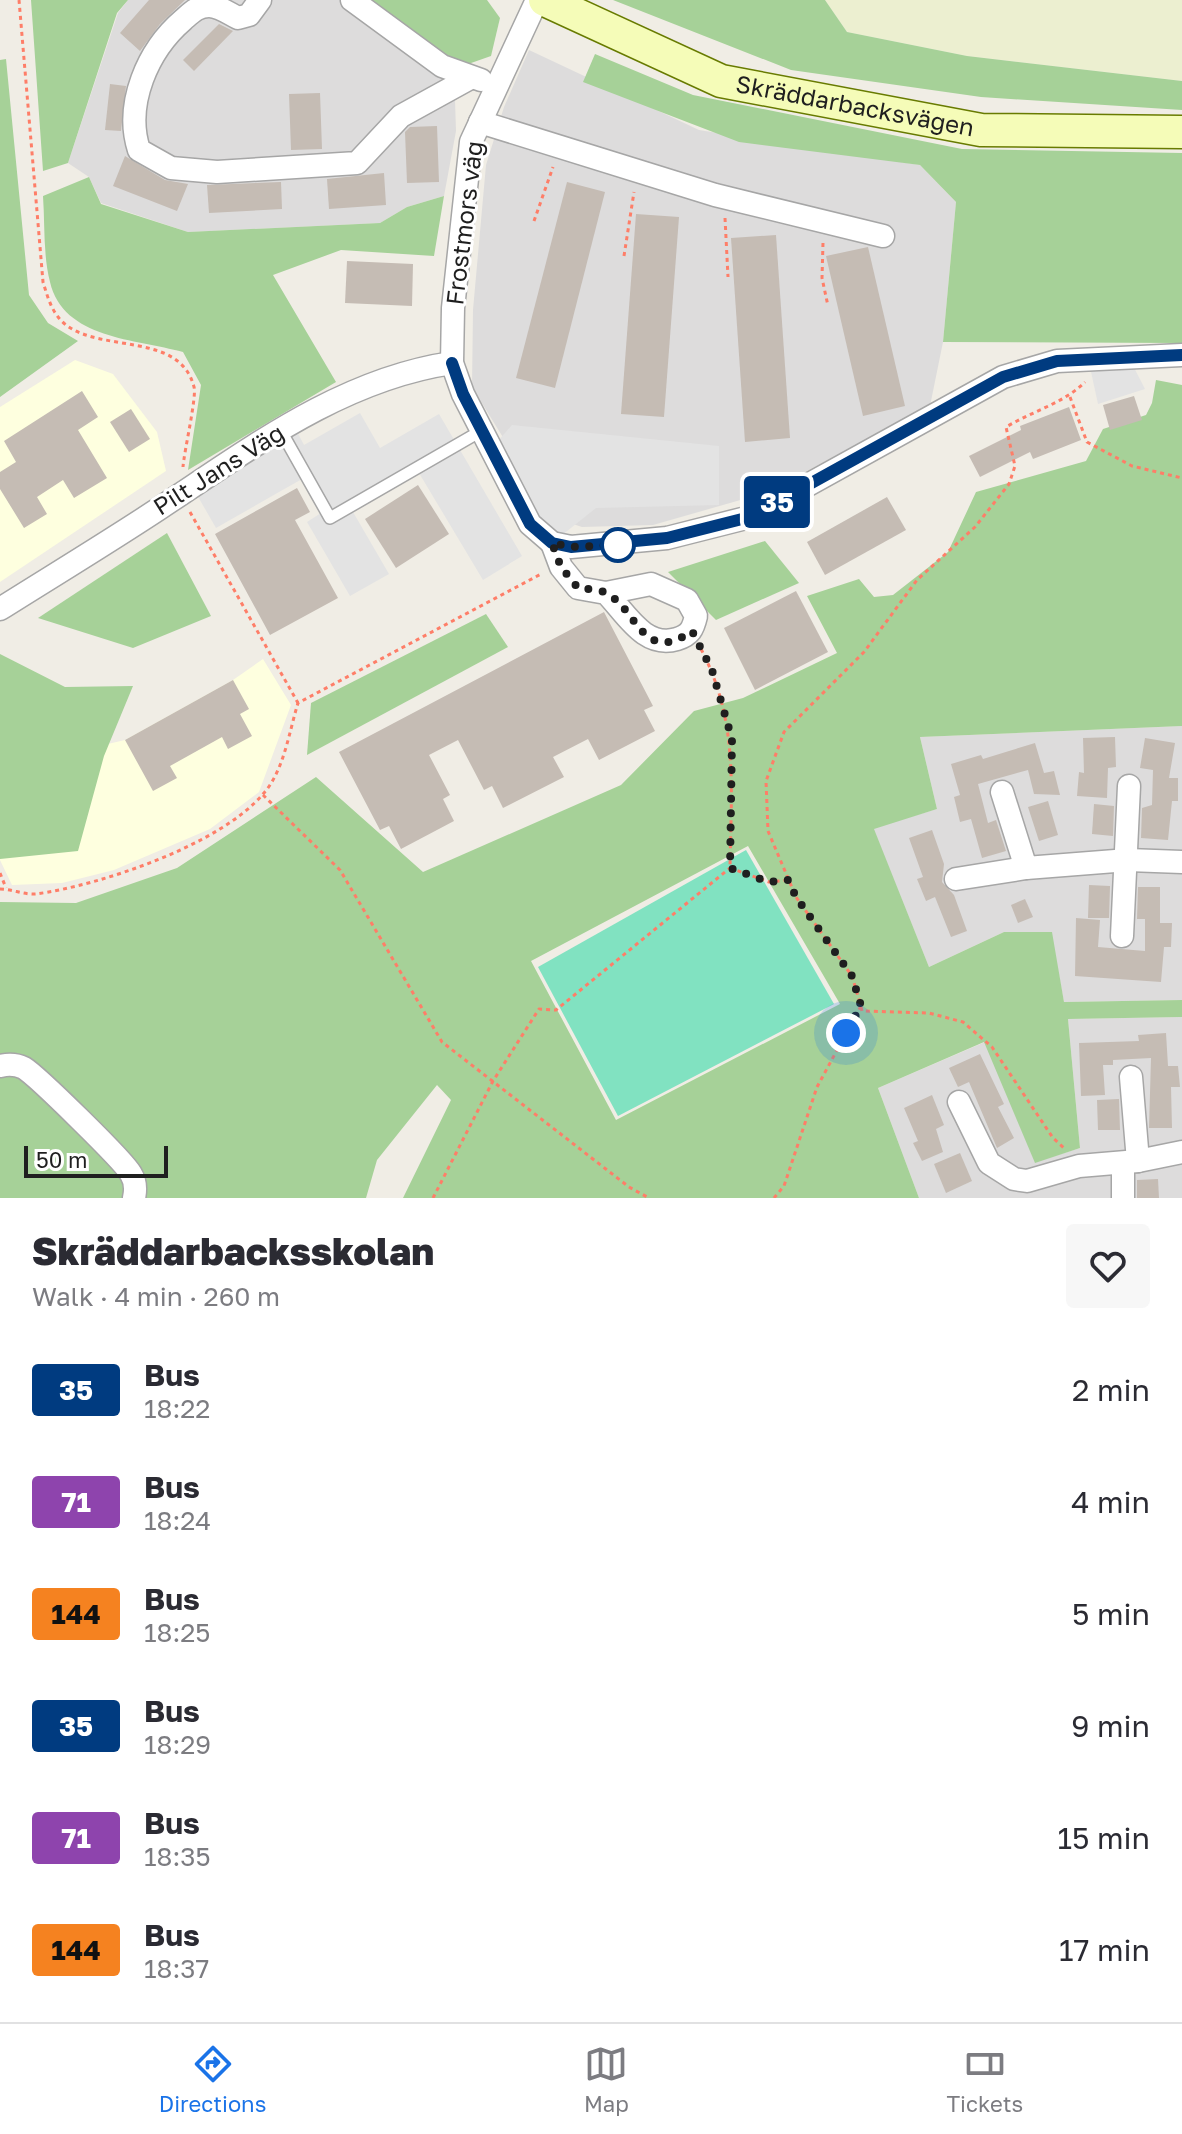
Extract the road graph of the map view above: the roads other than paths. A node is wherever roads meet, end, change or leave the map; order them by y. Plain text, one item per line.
1 (260, 0) edge
2 (352, 0) edge
3 (537, 0) edge
4 (545, 0) edge
5 (470, 78) junction
6 (498, 83) junction
7 (480, 122) junction
8 (1182, 132) edge
9 (883, 236) dead end
10 (1182, 355) edge
11 (452, 363) junction
12 (281, 431) junction
13 (481, 431) junction
14 (552, 543) junction
15 (606, 593) junction
16 (0, 609) edge
17 (1129, 786) dead end
18 (1002, 792) dead end
19 (1128, 860) junction
20 (1182, 862) edge
21 (1026, 868) junction
22 (956, 879) dead end
23 (1122, 936) dead end
24 (0, 1066) edge
25 (1131, 1077) dead end
26 (959, 1102) dead end
27 (1182, 1152) edge
28 (1130, 1162) junction
29 (1022, 1190) edge
30 (134, 1198) edge
31 (1123, 1198) edge

1 - 5 street
2 - 5 street
3 - 6 street, Frostmors väg
4 - 8 street, Skräddarbacksvägen
5 - 6 street
6 - 7 street, Frostmors väg
7 - 9 street
7 - 11 street, Frostmors väg
10 - 14 street
11 - 12 street, Pilt Jans Väg
11 - 13 street
12 - 13 lane
12 - 16 street, Pilt Jans Väg
13 - 14 street
14 - 15 street
15 - 15 street
17 - 19 street
18 - 21 street
19 - 20 street
19 - 21 street
19 - 23 street
21 - 22 street
24 - 30 street
25 - 28 street
26 - 29 street
27 - 28 street
28 - 29 street
28 - 31 street

